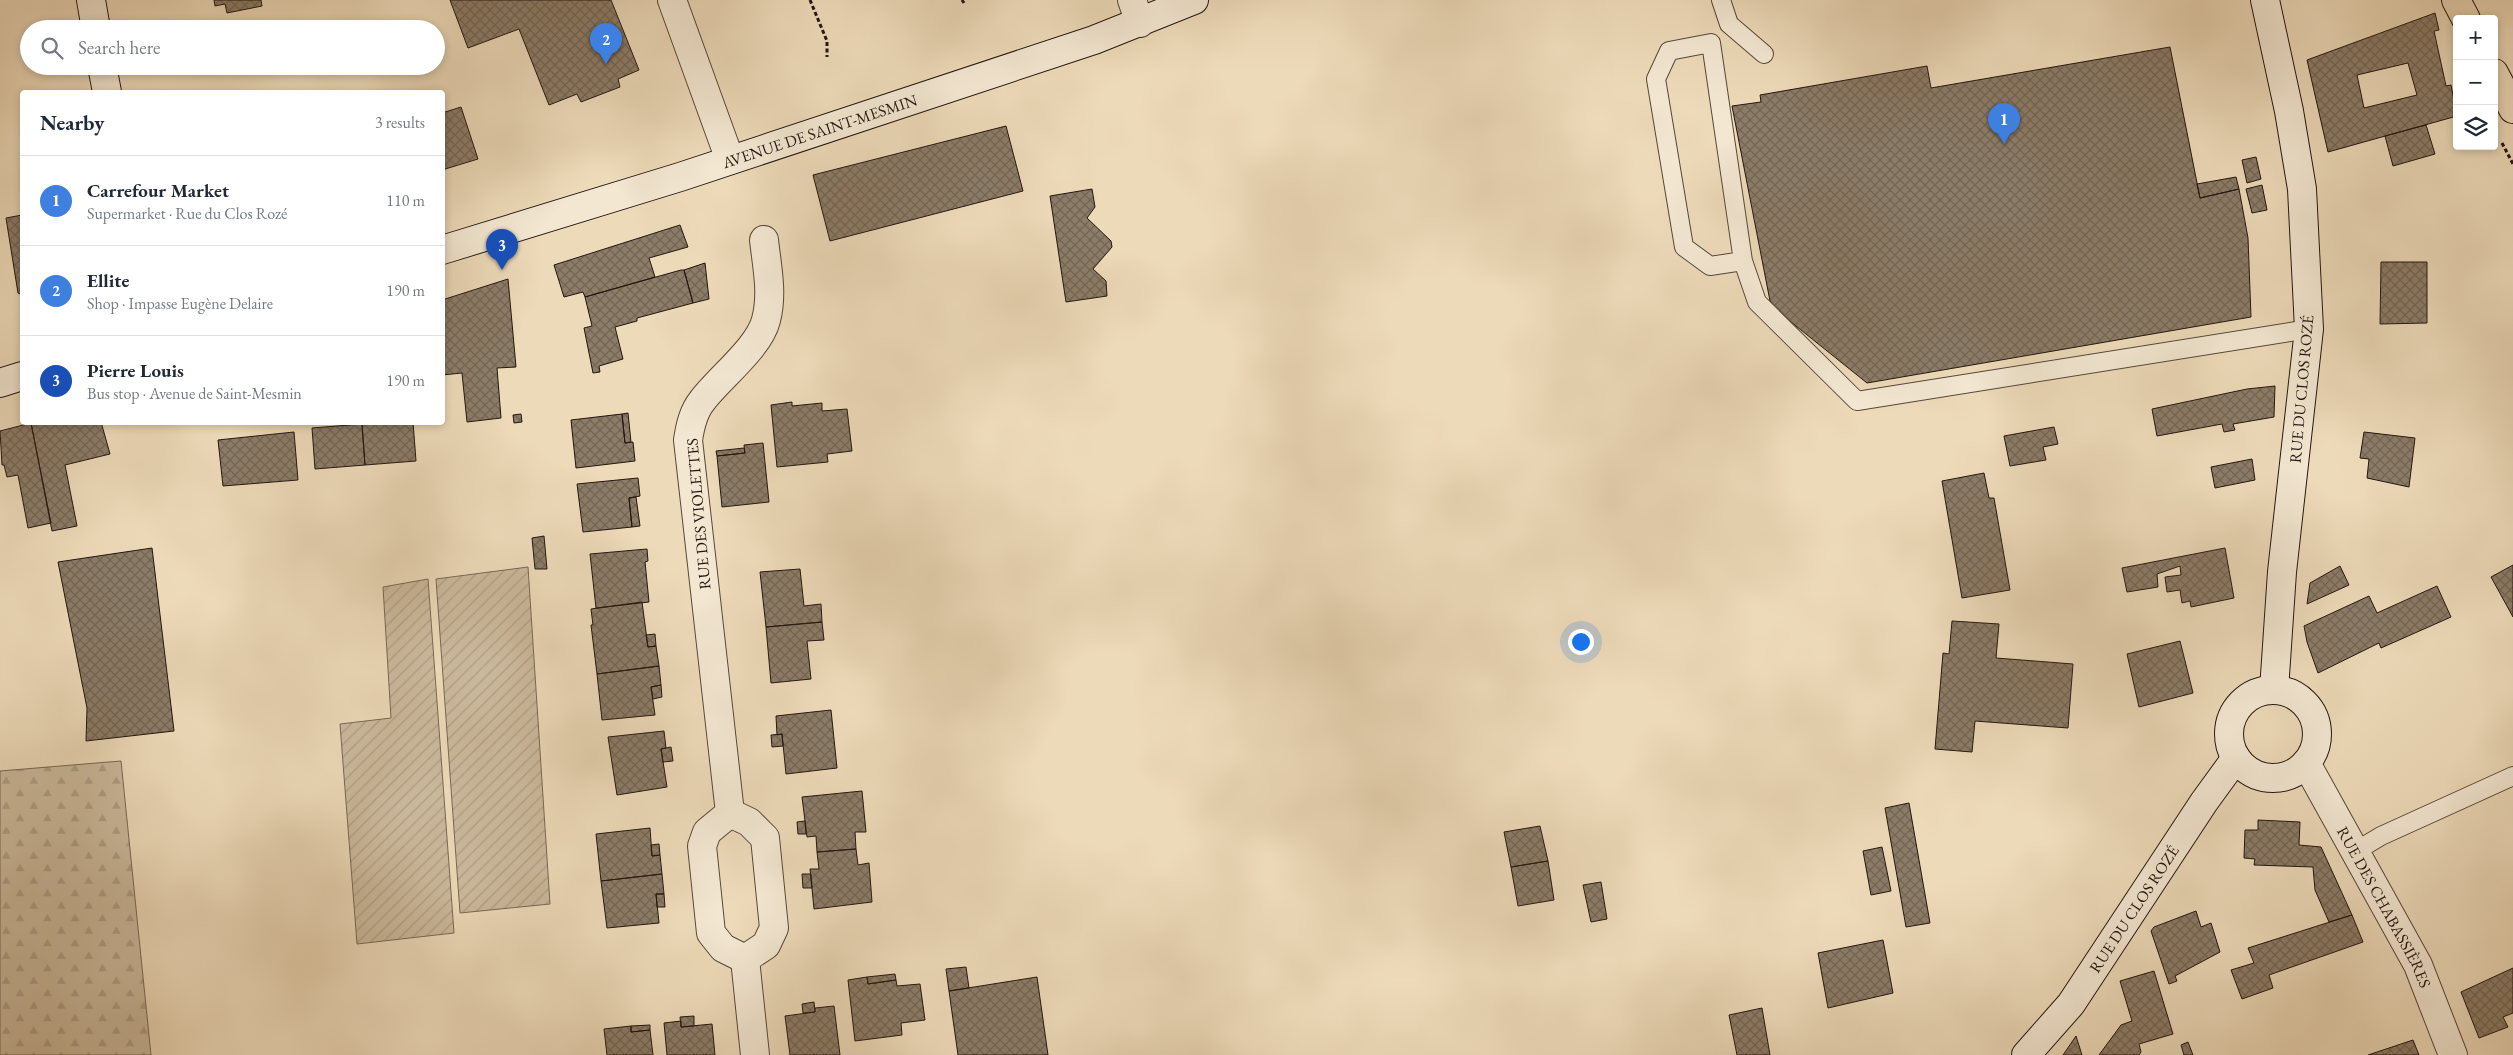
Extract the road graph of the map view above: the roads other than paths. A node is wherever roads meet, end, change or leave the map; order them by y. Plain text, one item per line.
1 (91, 0) edge
2 (672, 0) edge
3 (1194, 0) edge
4 (1721, 0) edge
5 (2266, 0) edge
6 (2456, 0) edge
7 (1136, 11) edge
8 (2464, 15) edge
9 (94, 20) edge
10 (1764, 54) dead end
11 (104, 75) edge
12 (2498, 81) edge
13 (107, 90) edge
14 (2513, 109) edge
15 (730, 160) junction
16 (764, 240) dead end
17 (445, 249) edge
18 (1743, 261) junction
19 (2308, 329) junction
20 (20, 377) edge
21 (0, 383) edge
22 (2274, 690) junction
23 (2236, 758) junction
24 (2306, 763) junction
25 (2513, 776) edge
26 (730, 813) junction
27 (2356, 851) junction
28 (745, 959) junction
29 (755, 1055) edge
30 (2026, 1055) edge
31 (2453, 1055) edge

1 - 9 street
2 - 15 street
3 - 7 street, AVENUE DE SAINT-MESMIN
4 - 10 lane
5 - 19 street, RUE DU CLOS ROZÉ
6 - 8 main road
7 - 15 street, AVENUE DE SAINT-MESMIN
11 - 13 street
12 - 14 main road
15 - 17 street, AVENUE DE SAINT-MESMIN
16 - 26 street, RUE DES VIOLETTES
18 - 18 lane
18 - 19 lane
19 - 22 street, RUE DU CLOS ROZÉ
20 - 21 street
22 - 23 street
22 - 24 street
23 - 24 street
23 - 30 street, RUE DU CLOS ROZÉ
24 - 27 street, RUE DES CHABASSIÈRES
25 - 27 lane
26 - 28 street
26 - 28 street
27 - 31 street, RUE DES CHABASSIÈRES
28 - 29 street

